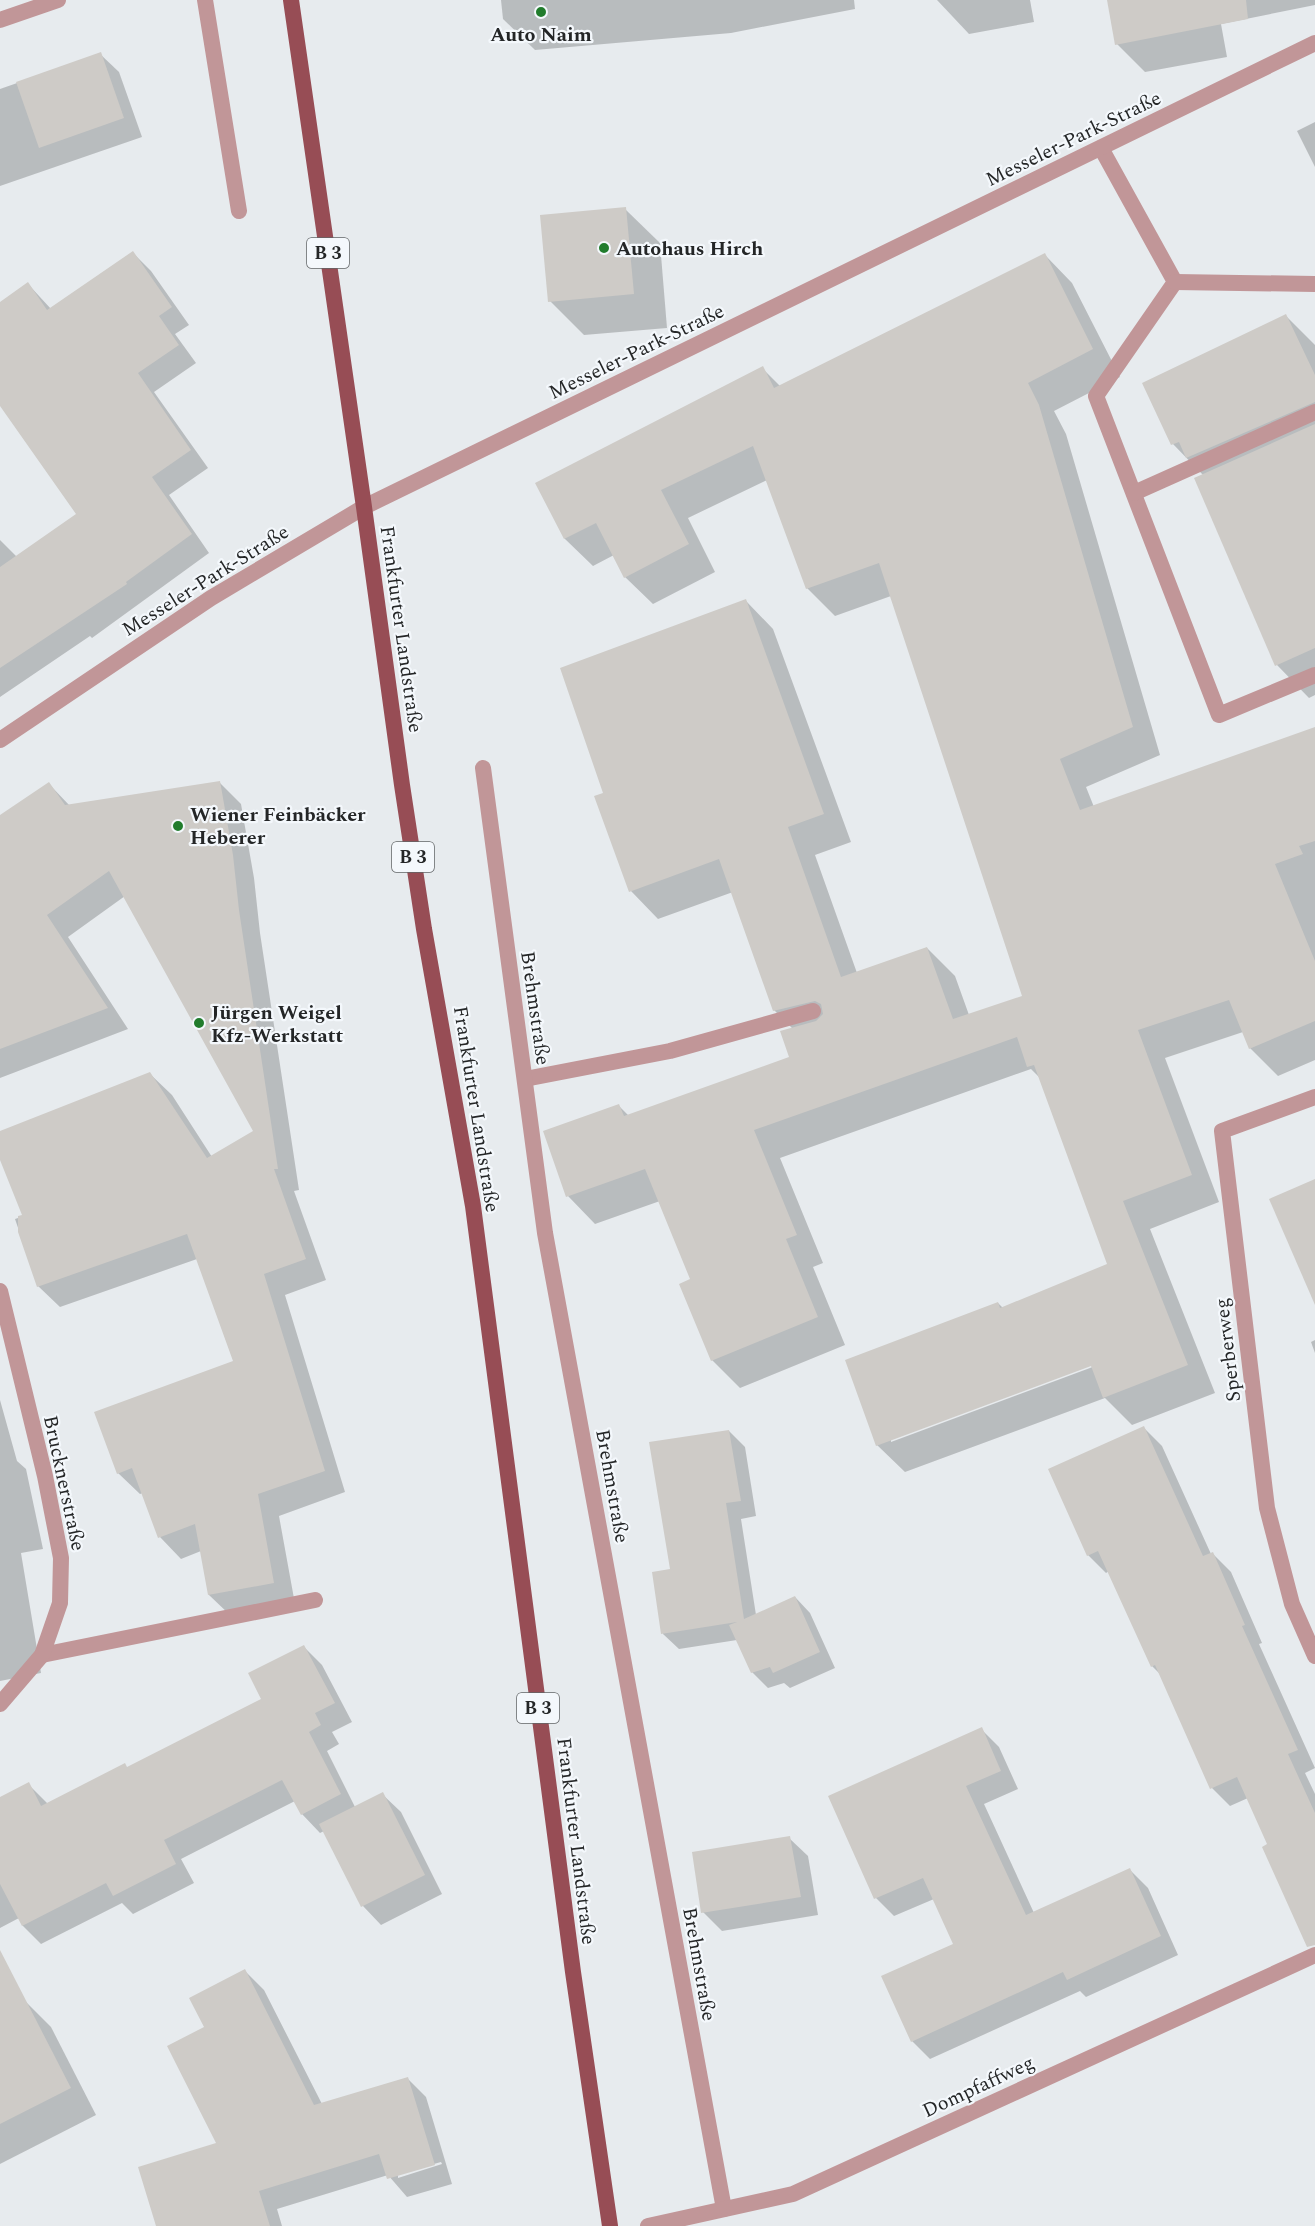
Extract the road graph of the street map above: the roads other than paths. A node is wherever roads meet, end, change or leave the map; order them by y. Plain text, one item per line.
1 (58, 0) edge
2 (205, 0) edge
3 (291, 0) edge
4 (0, 20) edge
5 (1315, 43) edge
6 (1101, 148) junction
7 (239, 211) dead end
8 (1175, 282) junction
9 (1315, 284) edge
10 (1315, 412) edge
11 (1134, 493) junction
12 (364, 507) junction
13 (1315, 675) edge
14 (0, 740) edge
15 (483, 768) dead end
16 (813, 1011) dead end
17 (525, 1080) junction
18 (1315, 1097) edge
19 (0, 1291) edge
20 (315, 1600) dead end
21 (42, 1655) junction
22 (1315, 1656) edge
23 (0, 1704) edge
24 (1315, 1955) edge
25 (724, 2209) junction
26 (610, 2226) edge
27 (648, 2226) edge

1 - 4 street
2 - 7 street
3 - 12 main road, Frankfurter Landstraße / B 3
5 - 6 street, Messeler-Park-Straße
6 - 8 street
6 - 12 street, Messeler-Park-Straße
8 - 9 street
8 - 11 street
10 - 11 street
11 - 13 street
12 - 14 street, Messeler-Park-Straße
12 - 26 main road, Frankfurter Landstraße / B 3
15 - 17 street, Brehmstraße
16 - 17 street
17 - 25 street, Brehmstraße
18 - 22 street, Sperberweg
19 - 21 street, Brucknerstraße
20 - 21 street
21 - 23 street, Brucknerstraße
24 - 25 street, Dompfaffweg
25 - 27 street, Dompfaffweg

